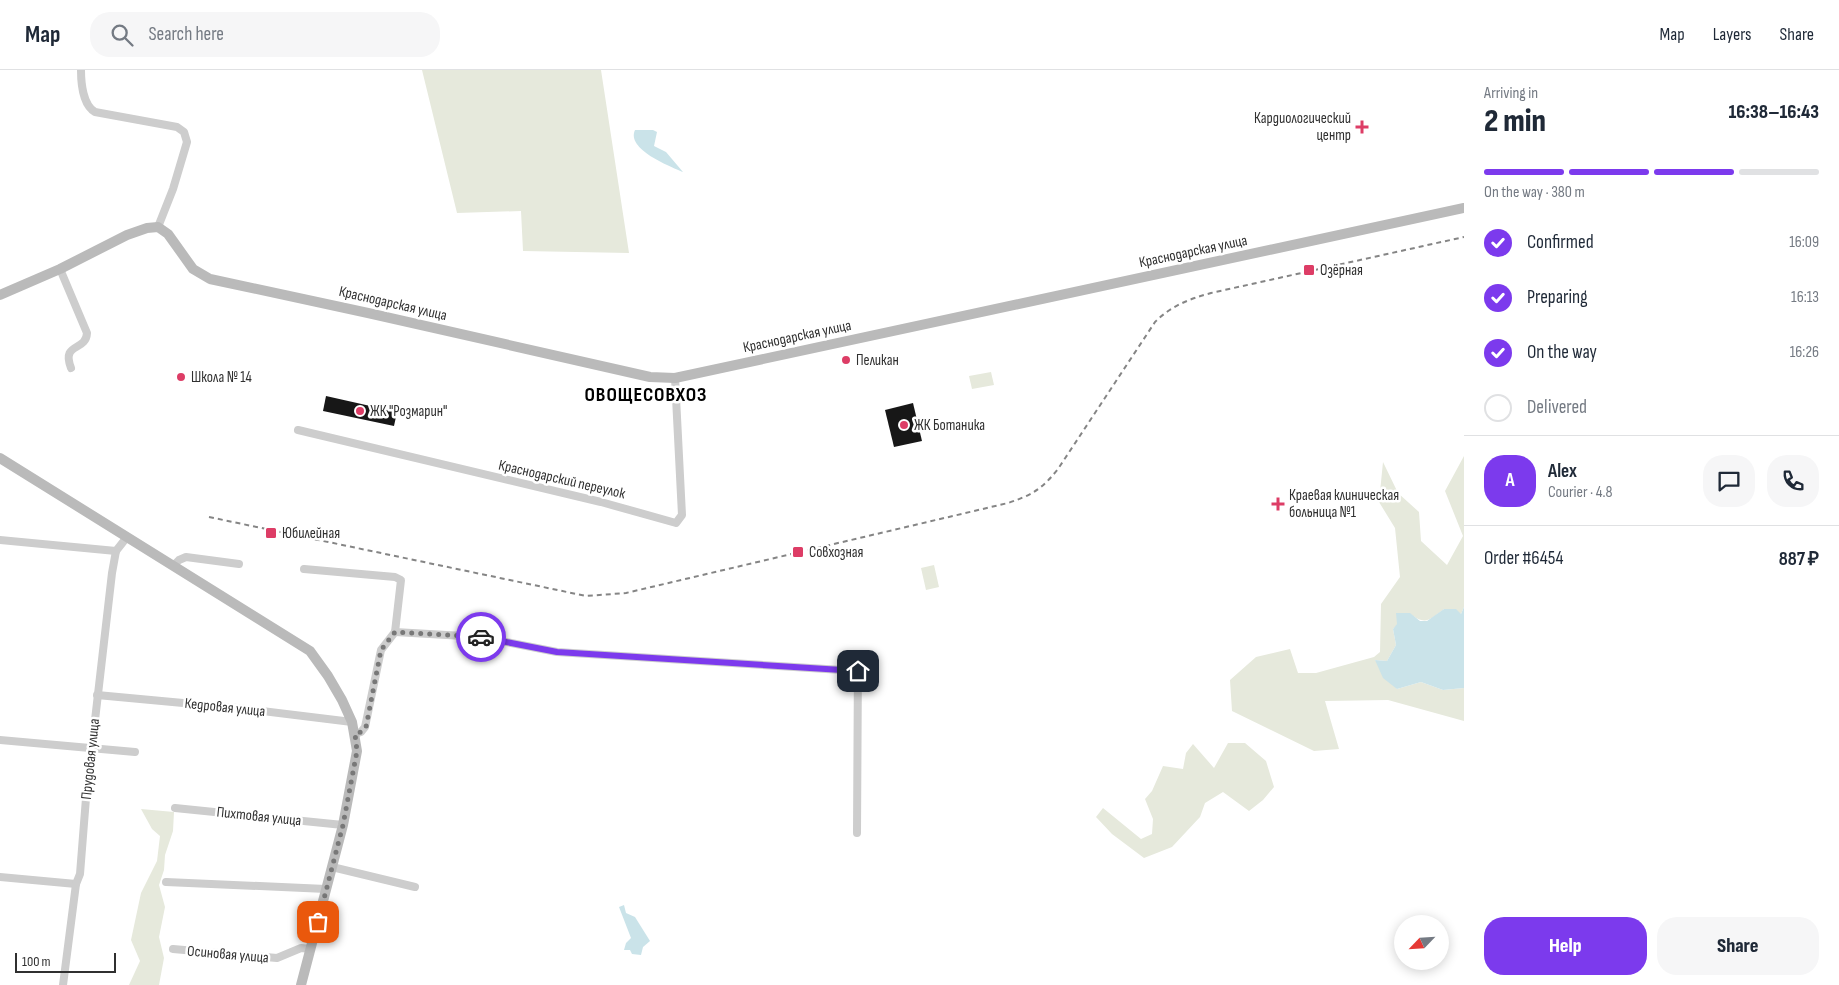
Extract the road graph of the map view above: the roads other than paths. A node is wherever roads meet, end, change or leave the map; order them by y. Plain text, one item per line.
1 (82, 70) edge
2 (1464, 208) edge
3 (158, 227) junction
4 (60, 269) junction
5 (0, 295) edge
6 (71, 368) dead end
7 (675, 378) junction
8 (298, 430) dead end
9 (0, 458) edge
10 (127, 537) junction
11 (0, 540) edge
12 (116, 551) junction
13 (239, 564) dead end
14 (173, 566) junction
15 (304, 568) dead end
16 (395, 632) junction
17 (858, 658) dead end
18 (858, 671) junction
19 (97, 696) junction
20 (352, 722) junction
21 (355, 734) junction
22 (0, 740) edge
23 (92, 747) junction
24 (135, 752) dead end
25 (175, 808) dead end
26 (343, 825) junction
27 (857, 833) dead end
28 (332, 867) junction
29 (0, 877) edge
30 (166, 882) dead end
31 (76, 884) junction
32 (415, 887) dead end
33 (326, 889) junction
34 (173, 949) dead end
35 (311, 949) junction
36 (63, 985) edge
37 (301, 985) edge

1 - 3 street
2 - 7 main road, Краснодарская улица
3 - 4 main road
3 - 7 main road, Краснодарская улица
4 - 5 main road
4 - 6 street
7 - 8 street, Краснодарский переулок
9 - 10 main road
10 - 12 street, Прудовая улица
10 - 14 main road
11 - 12 street
12 - 19 street, Прудовая улица
13 - 14 street
14 - 20 main road
15 - 16 street
16 - 18 street
16 - 21 street
17 - 18 street
18 - 27 street
19 - 20 street, Кедровая улица
19 - 23 street, Прудовая улица
20 - 21 main road
21 - 26 main road
22 - 23 street
23 - 24 street
23 - 31 street, Прудовая улица
25 - 26 street, Пихтовая улица
26 - 28 main road
28 - 32 street
28 - 33 main road
29 - 31 street
30 - 33 street
31 - 36 street, Прудовая улица
33 - 35 main road
34 - 35 street, Осиновая улица
35 - 37 main road

